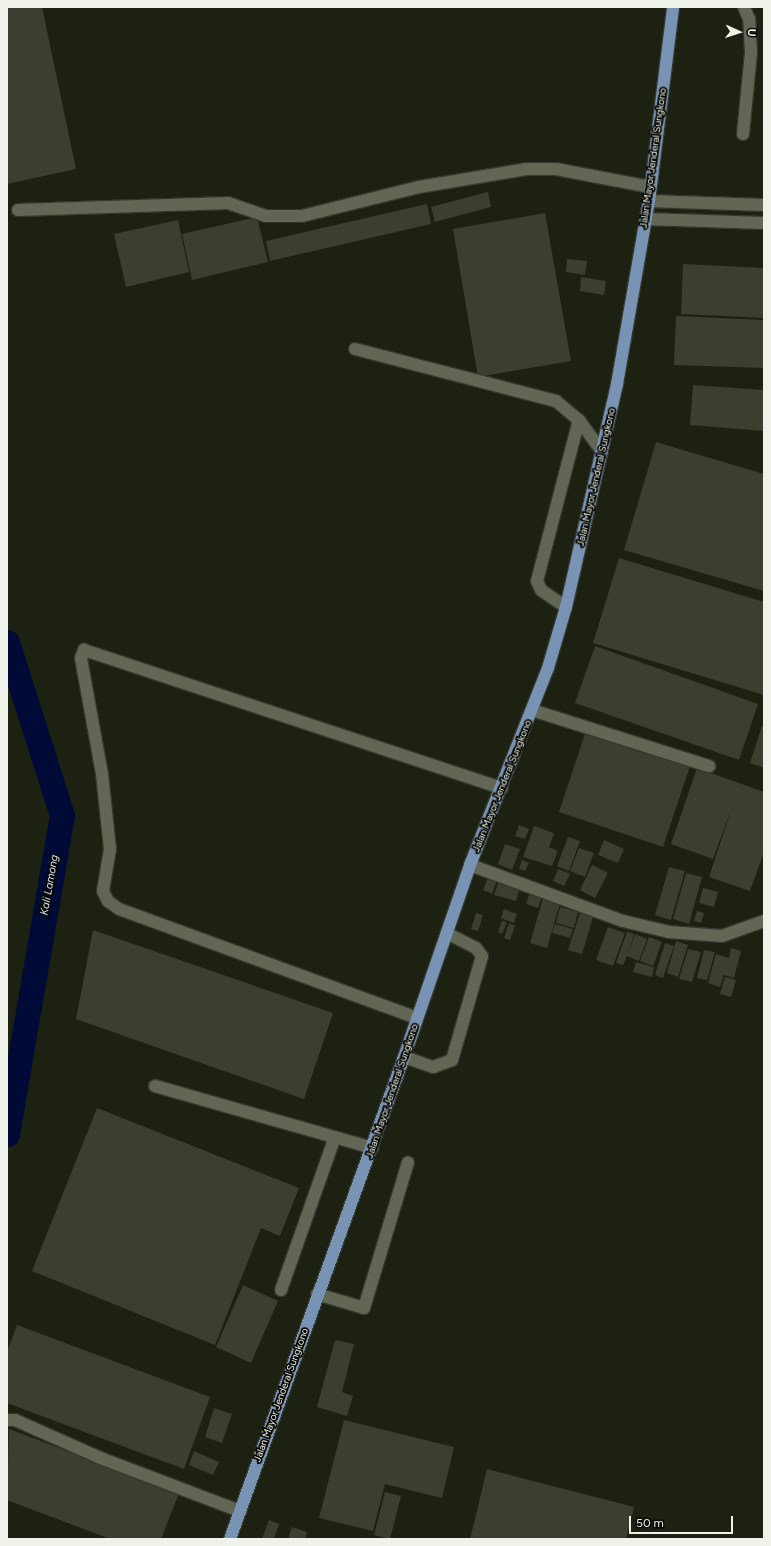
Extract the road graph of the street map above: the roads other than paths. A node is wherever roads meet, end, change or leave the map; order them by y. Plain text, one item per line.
1 (673, 7) edge
2 (744, 7) edge
3 (743, 134) dead end
4 (650, 187) junction
5 (649, 201) junction
6 (764, 205) edge
7 (18, 210) dead end
8 (646, 220) junction
9 (764, 223) edge
10 (355, 349) dead end
11 (579, 420) junction
12 (602, 452) junction
13 (566, 606) junction
14 (532, 710) junction
15 (709, 766) dead end
16 (502, 788) junction
17 (470, 865) junction
18 (764, 921) edge
19 (447, 933) junction
20 (417, 1018) junction
21 (404, 1058) junction
22 (155, 1086) dead end
23 (335, 1137) junction
24 (372, 1148) junction
25 (408, 1162) dead end
26 (281, 1290) dead end
27 (317, 1294) junction
28 (7, 1420) edge
29 (240, 1511) junction
30 (230, 1539) edge

1 - 4 main road, Jalan Mayor Jenderal Sungkono
2 - 3 street
4 - 5 main road, Jalan Mayor Jenderal Sungkono
4 - 7 street
5 - 6 street
5 - 8 main road, Jalan Mayor Jenderal Sungkono
8 - 9 street
8 - 12 main road, Jalan Mayor Jenderal Sungkono
10 - 11 street
11 - 12 street
11 - 13 street
12 - 13 main road, Jalan Mayor Jenderal Sungkono
13 - 14 main road, Jalan Mayor Jenderal Sungkono
14 - 15 street
14 - 16 main road, Jalan Mayor Jenderal Sungkono
16 - 17 main road, Jalan Mayor Jenderal Sungkono
16 - 20 street
17 - 18 street
17 - 19 main road, Jalan Mayor Jenderal Sungkono
19 - 20 main road, Jalan Mayor Jenderal Sungkono
19 - 21 street
20 - 21 main road, Jalan Mayor Jenderal Sungkono
21 - 24 main road, Jalan Mayor Jenderal Sungkono
22 - 23 street
23 - 24 street
23 - 26 street
24 - 27 main road, Jalan Mayor Jenderal Sungkono
25 - 27 street
27 - 29 main road, Jalan Mayor Jenderal Sungkono
28 - 29 street
29 - 30 main road, Jalan Mayor Jenderal Sungkono

